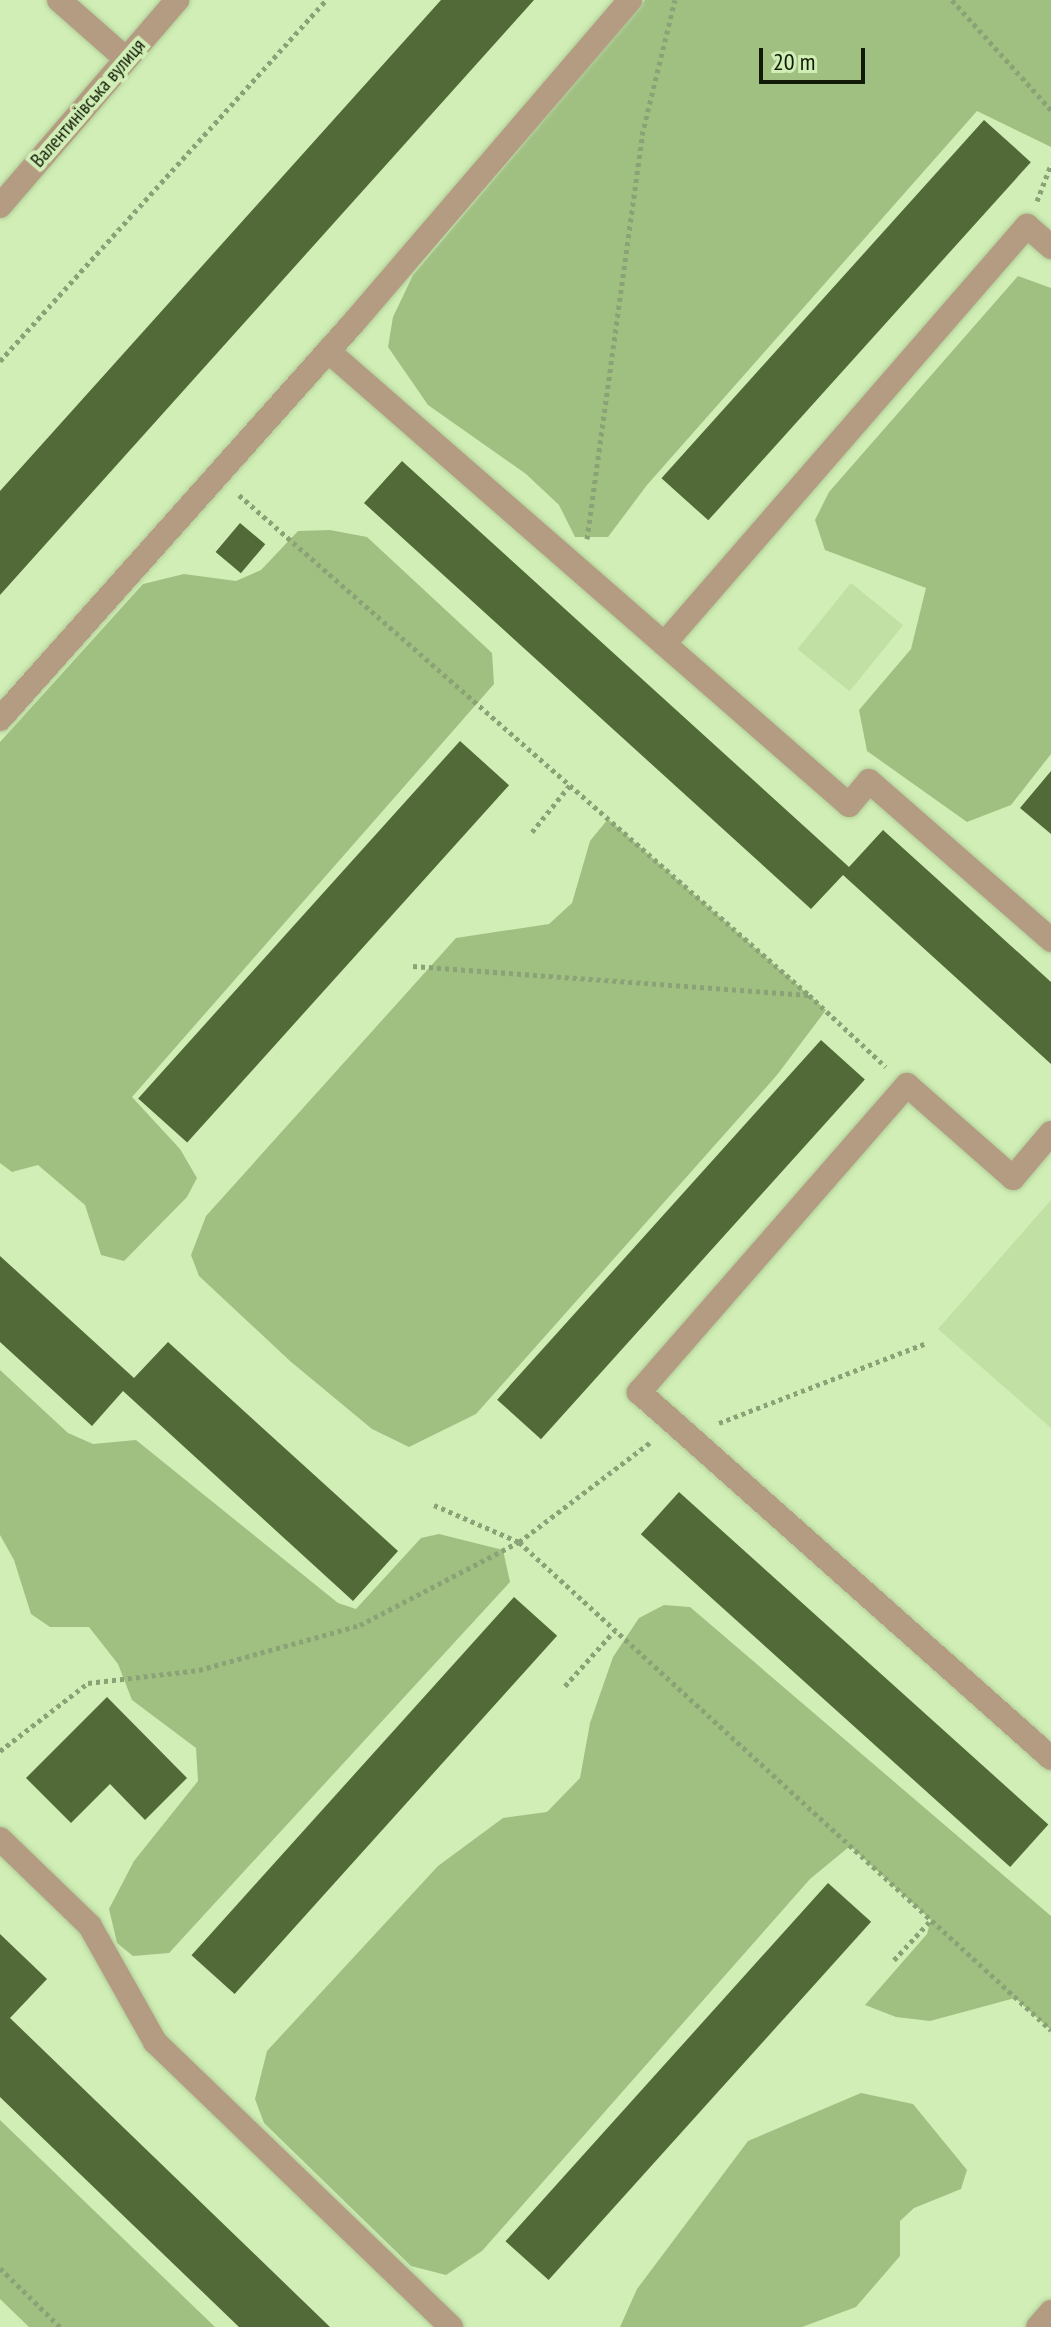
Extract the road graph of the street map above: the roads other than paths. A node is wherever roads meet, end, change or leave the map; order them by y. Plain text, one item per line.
1 (59, 0) edge
2 (177, 0) edge
3 (630, 0) edge
4 (126, 59) junction
5 (0, 206) edge
6 (1051, 247) edge
7 (328, 351) junction
8 (664, 644) junction
9 (0, 719) edge
10 (1048, 933) edge
11 (1051, 1133) edge
12 (1051, 1758) edge
13 (0, 1839) edge
14 (1051, 2312) edge
15 (451, 2327) edge
16 (1038, 2327) edge

1 - 4 street
2 - 4 street, Валентинівська вулиця
3 - 7 street
4 - 5 street, Валентинівська вулиця
6 - 8 street
7 - 8 street
7 - 9 street
8 - 10 street
11 - 12 street
13 - 15 street
14 - 16 street

